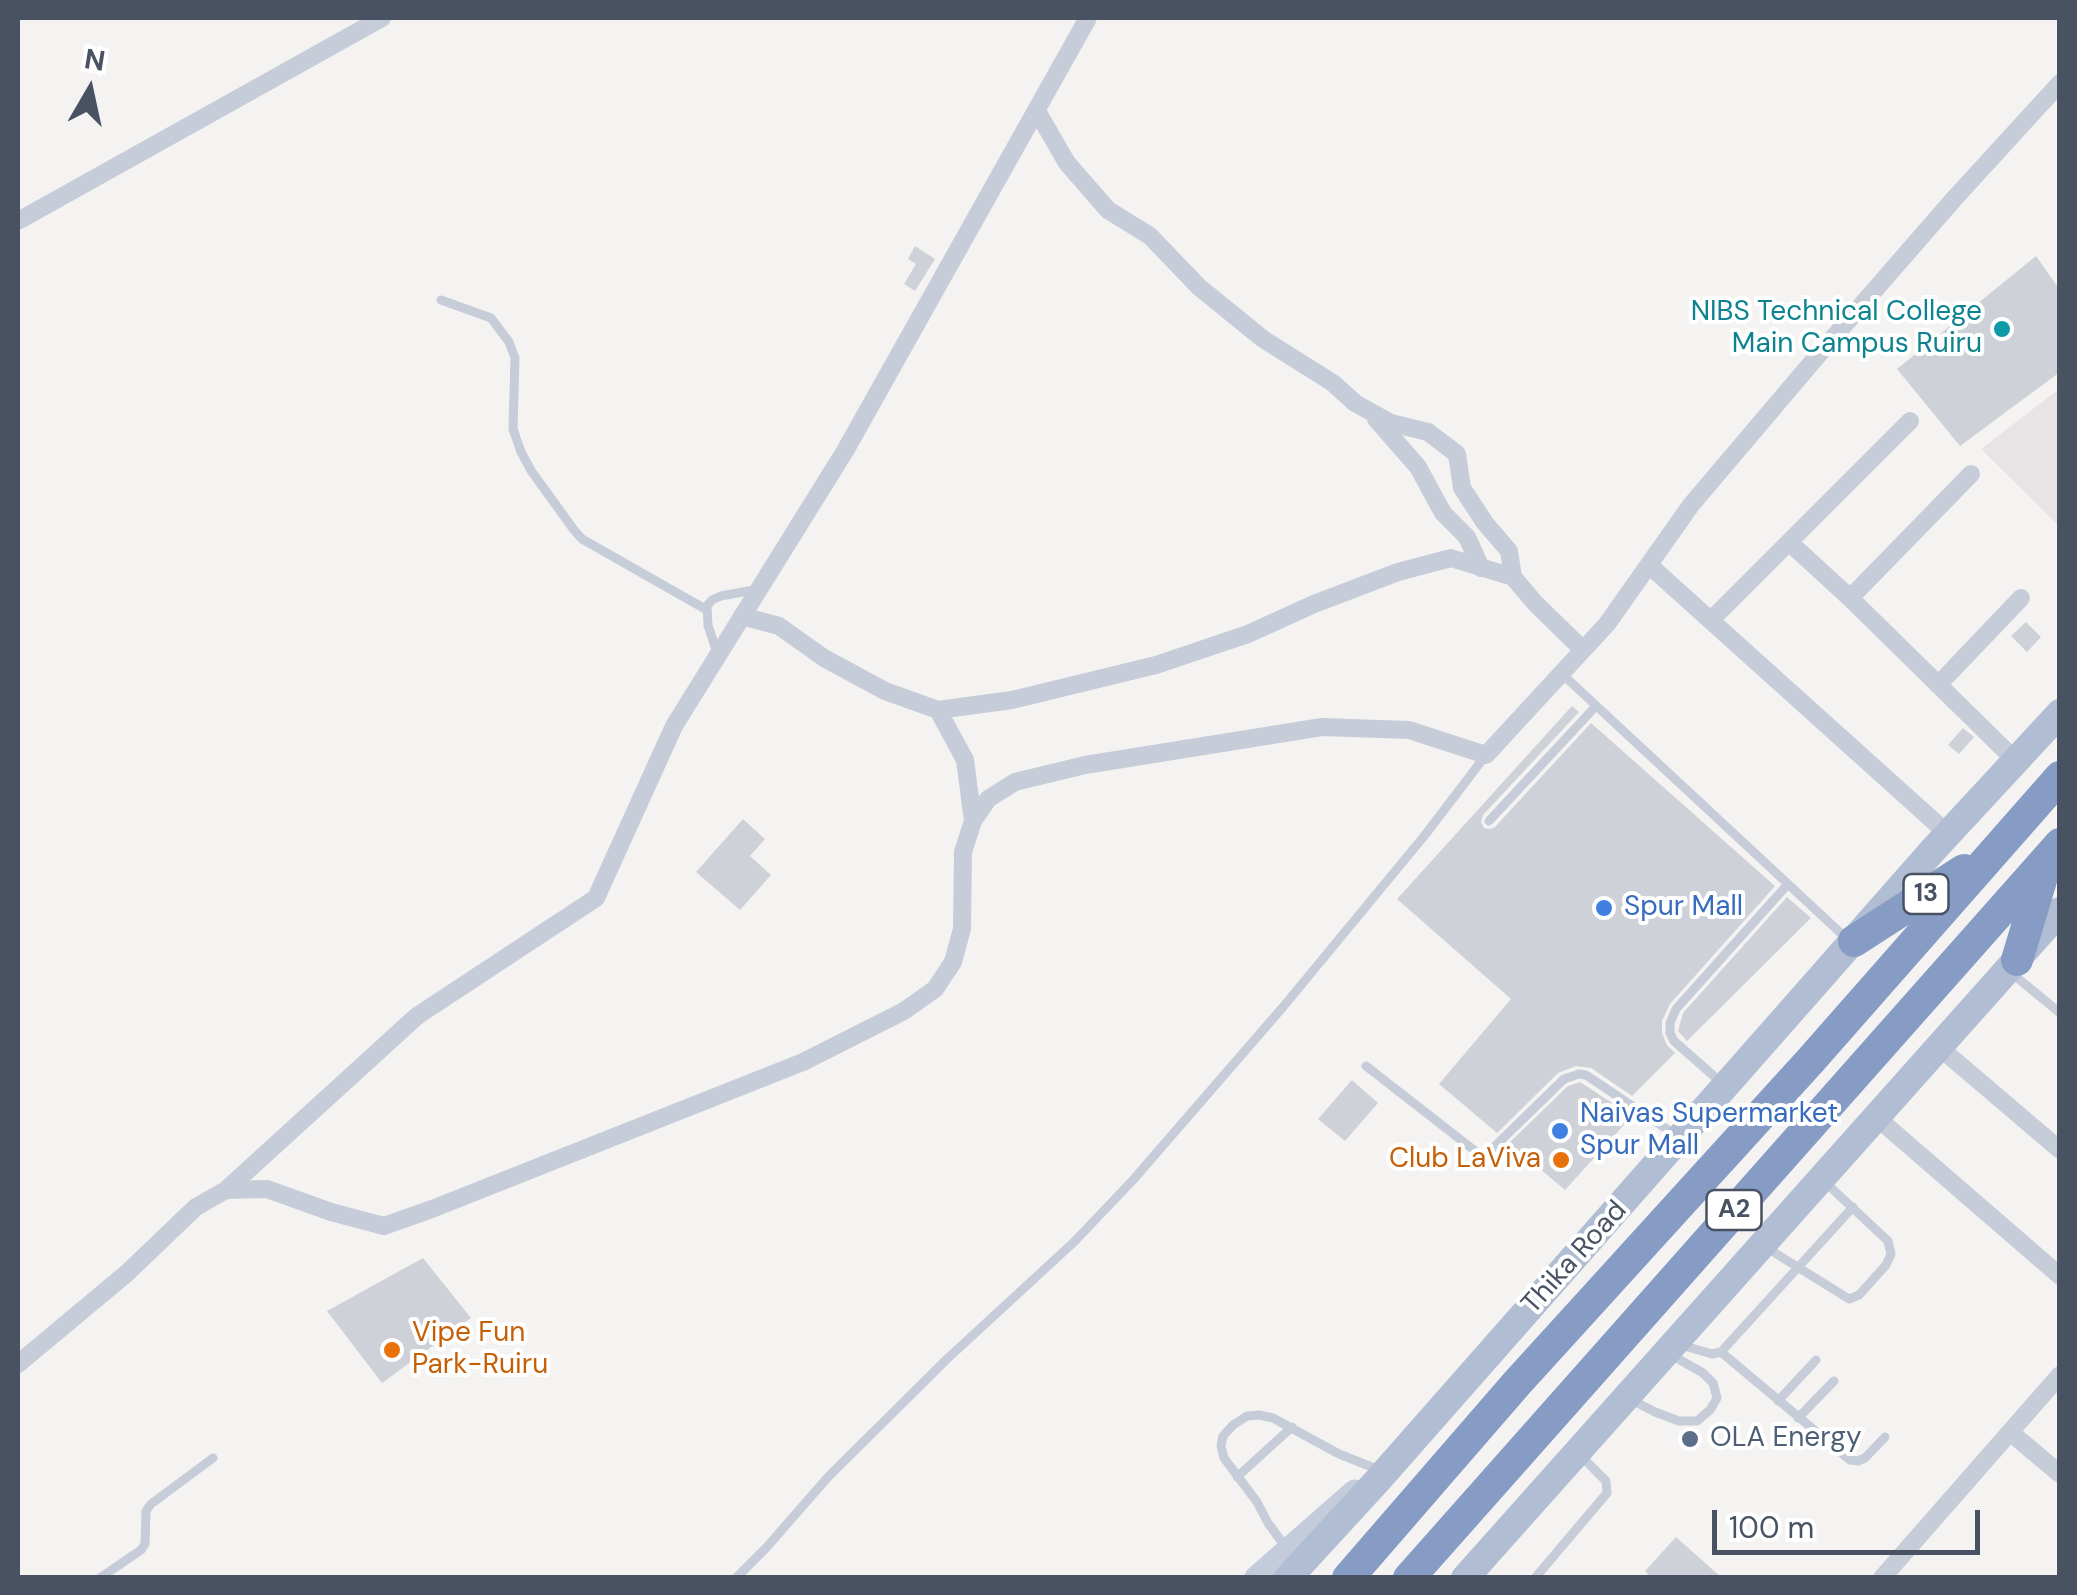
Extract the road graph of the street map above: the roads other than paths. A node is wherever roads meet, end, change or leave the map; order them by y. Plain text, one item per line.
1 (382, 18) edge
2 (1088, 18) edge
3 (2060, 83) edge
4 (1037, 111) junction
5 (18, 221) edge
6 (442, 300) dead end
7 (1370, 411) junction
8 (1910, 422) dead end
9 (1971, 474) dead end
10 (1790, 543) junction
11 (1649, 565) junction
12 (1481, 568) junction
13 (1513, 578) junction
14 (759, 588) junction
15 (1850, 598) junction
16 (2022, 598) dead end
17 (706, 610) junction
18 (742, 616) junction
19 (1711, 620) junction
20 (1583, 650) junction
21 (718, 655) junction
22 (1561, 673) junction
23 (1938, 685) junction
24 (1596, 706) junction
25 (938, 710) junction
26 (2060, 713) edge
27 (1486, 756) junction
28 (2016, 761) junction
29 (2060, 778) edge
30 (973, 821) junction
31 (1489, 821) dead end
32 (1948, 834) junction
33 (1998, 848) junction
34 (2054, 851) edge
35 (1788, 884) junction
36 (2060, 912) edge
37 (1853, 942) junction
38 (2012, 965) junction
39 (2060, 1013) edge
40 (1939, 1047) junction
41 (1366, 1066) dead end
42 (1726, 1087) junction
43 (1875, 1116) junction
44 (1681, 1138) junction
45 (2060, 1150) edge
46 (1820, 1178) junction
47 (226, 1190) junction
48 (1853, 1208) junction
49 (1761, 1244) junction
50 (1798, 1268) junction
51 (2060, 1276) edge
52 (1670, 1347) junction
53 (1720, 1352) junction
54 (1816, 1360) dead end
55 (18, 1364) edge
56 (2060, 1375) edge
57 (1834, 1382) dead end
58 (1626, 1397) junction
59 (1778, 1401) junction
60 (1798, 1418) junction
61 (1292, 1427) junction
62 (2010, 1432) junction
63 (1885, 1436) dead end
64 (1577, 1452) junction
65 (213, 1458) dead end
66 (2060, 1474) edge
67 (1381, 1476) junction
68 (1237, 1477) junction
69 (1287, 1549) junction
70 (100, 1578) edge
71 (736, 1578) edge
72 (1257, 1578) edge
73 (1288, 1578) edge
74 (1348, 1578) edge
75 (1409, 1578) edge
76 (1466, 1578) edge
77 (1535, 1578) edge
78 (1882, 1578) edge

1 - 5 street
2 - 4 street
3 - 11 street
4 - 7 street
4 - 14 street
6 - 17 lane
7 - 12 street
7 - 13 street
8 - 10 street
9 - 15 street
10 - 15 street
10 - 19 street
11 - 19 street
11 - 20 street
12 - 13 street
12 - 25 street
13 - 20 street
14 - 17 lane
14 - 18 street
15 - 23 street
16 - 23 street
17 - 21 lane
18 - 21 street
18 - 25 street
19 - 32 street
20 - 22 street
21 - 47 street
22 - 24 lane
22 - 27 street
23 - 28 street
24 - 31 lane
24 - 35 lane
25 - 30 street
26 - 28 main road, Thika Road
27 - 30 street
27 - 71 lane
28 - 32 main road, Thika Road
29 - 33 highway, Thika Road / A2
30 - 47 street
32 - 37 main road, Thika Road
33 - 37 highway, 13
33 - 74 highway, Thika Road / A2
34 - 38 highway
34 - 75 highway, A2
35 - 37 lane
35 - 42 lane
36 - 38 main road
37 - 42 main road, Thika Road
38 - 39 lane
38 - 40 main road
40 - 43 main road
40 - 45 street
41 - 44 lane
42 - 44 main road, Thika Road
43 - 46 main road
43 - 51 street
44 - 67 main road, Thika Road
46 - 48 lane
46 - 49 main road
47 - 55 street
48 - 50 lane
48 - 50 lane
49 - 50 lane
49 - 52 main road
50 - 53 lane
52 - 53 lane
52 - 58 main road
52 - 58 lane
53 - 59 lane
54 - 59 lane
56 - 62 street
57 - 60 lane
58 - 64 main road
59 - 60 lane
60 - 63 lane
61 - 67 lane
61 - 68 lane
61 - 68 lane
62 - 66 street
62 - 78 street
64 - 76 main road
64 - 77 lane
65 - 70 lane
67 - 69 street
67 - 73 main road, Thika Road
68 - 69 lane
69 - 72 street

